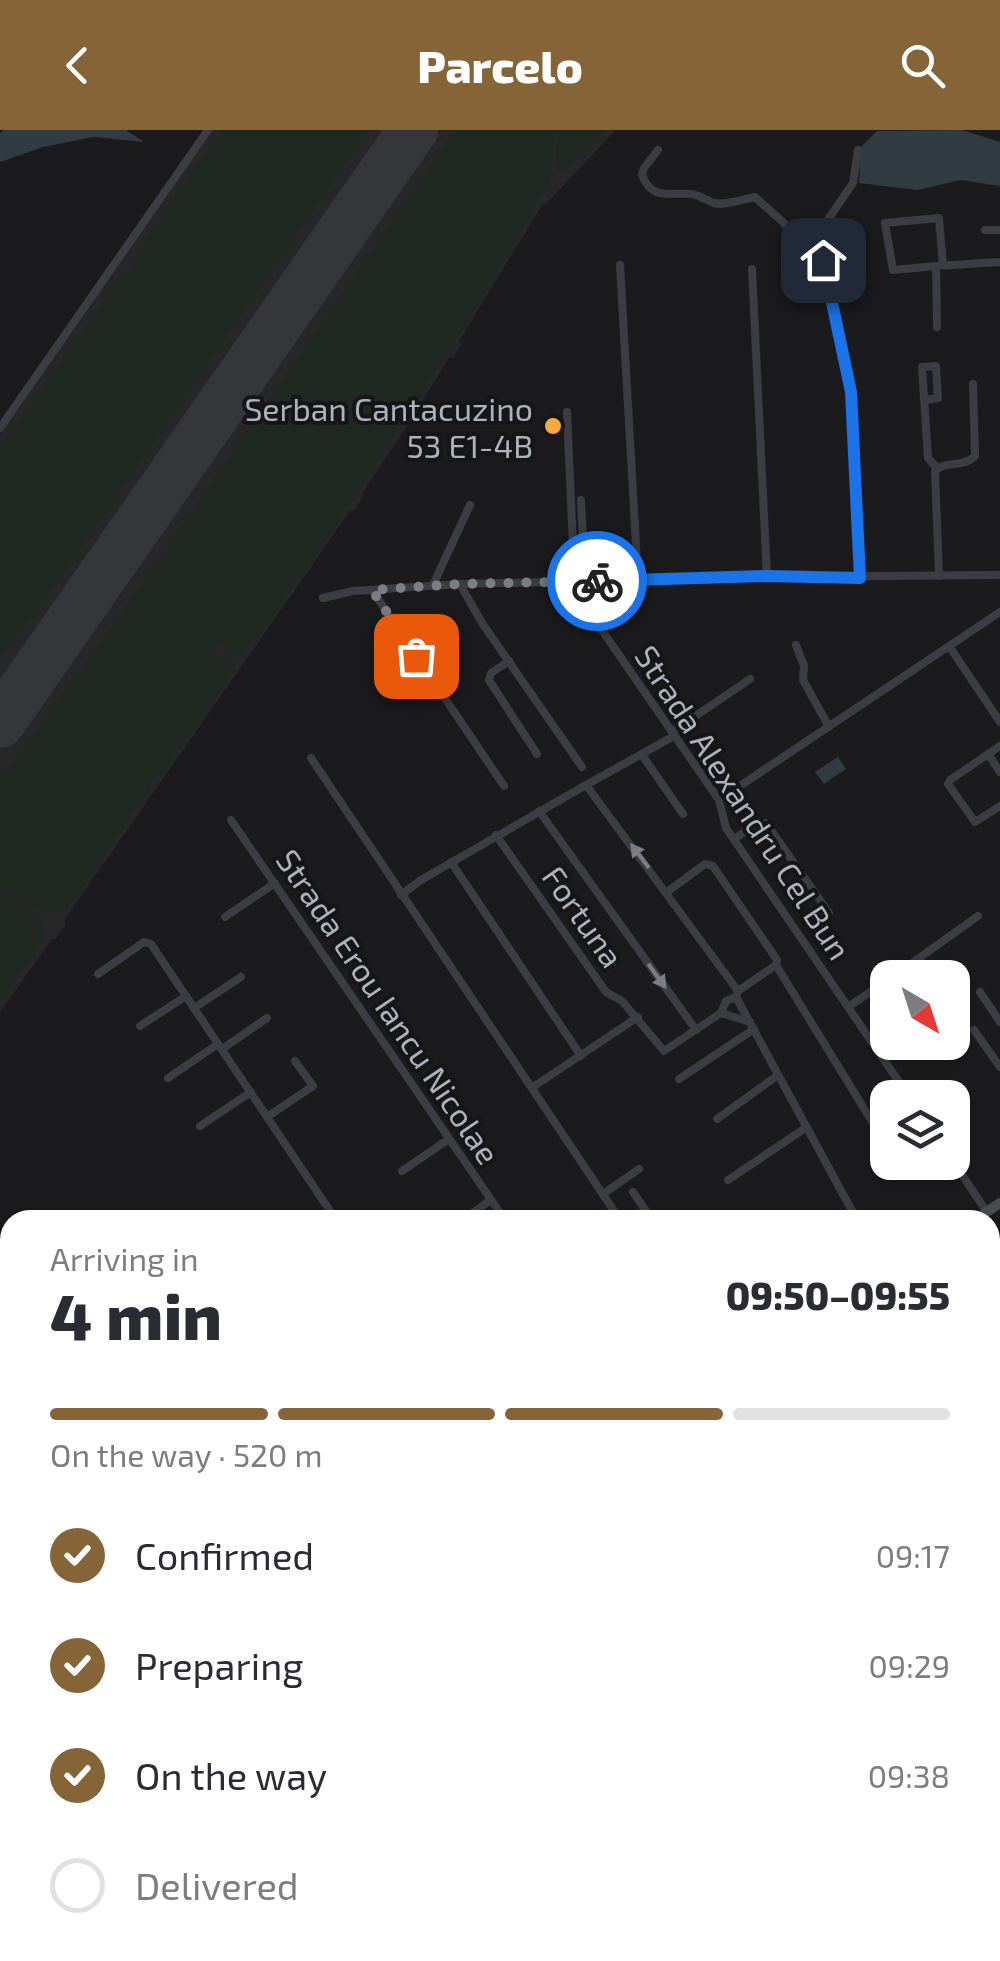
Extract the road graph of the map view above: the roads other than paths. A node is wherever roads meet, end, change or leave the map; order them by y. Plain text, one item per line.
1 (208, 130) edge
2 (658, 150) dead end
3 (858, 150) dead end
4 (985, 230) dead end
5 (1000, 230) edge
6 (823, 260) junction
7 (1000, 262) edge
8 (940, 265) junction
9 (620, 266) dead end
10 (752, 269) dead end
11 (937, 327) dead end
12 (973, 384) dead end
13 (924, 400) dead end
14 (566, 412) dead end
15 (0, 428) edge
16 (936, 468) junction
17 (580, 500) dead end
18 (470, 504) dead end
19 (767, 573) junction
20 (1000, 575) edge
21 (939, 576) junction
22 (860, 578) junction
23 (638, 580) junction
24 (580, 582) junction
25 (460, 584) junction
26 (432, 585) junction
27 (372, 590) junction
28 (323, 598) dead end
29 (1000, 612) edge
30 (796, 645) dead end
31 (949, 646) junction
32 (509, 662) junction
33 (750, 679) dead end
34 (1000, 722) edge
35 (830, 727) junction
36 (673, 734) junction
37 (1000, 746) edge
38 (537, 754) dead end
39 (642, 754) junction
40 (988, 754) junction
41 (310, 758) dead end
42 (582, 767) dead end
43 (1000, 772) edge
44 (586, 785) junction
45 (504, 786) dead end
46 (719, 800) junction
47 (1000, 806) edge
48 (539, 811) junction
49 (682, 814) dead end
50 (231, 820) dead end
51 (496, 836) junction
52 (734, 839) junction
53 (451, 862) junction
54 (275, 883) junction
55 (667, 892) junction
56 (401, 895) junction
57 (829, 913) dead end
58 (978, 916) dead end
59 (225, 917) dead end
60 (916, 960) edge
61 (776, 965) junction
62 (98, 974) dead end
63 (241, 977) dead end
64 (870, 992) edge
65 (980, 992) dead end
66 (737, 994) junction
67 (186, 996) junction
68 (848, 1007) junction
69 (194, 1008) junction
70 (721, 1013) junction
71 (267, 1018) dead end
72 (638, 1018) junction
73 (1000, 1022) edge
74 (140, 1026) dead end
75 (752, 1026) junction
76 (696, 1030) junction
77 (974, 1030) dead end
78 (220, 1046) junction
79 (581, 1056) junction
80 (295, 1061) dead end
81 (1000, 1068) edge
82 (778, 1075) junction
83 (168, 1078) dead end
84 (679, 1079) dead end
85 (898, 1080) edge
86 (533, 1086) junction
87 (250, 1092) junction
88 (267, 1117) junction
89 (870, 1117) edge
90 (717, 1119) dead end
91 (200, 1126) dead end
92 (807, 1127) junction
93 (450, 1139) junction
94 (639, 1169) dead end
95 (402, 1171) dead end
96 (728, 1180) dead end
97 (966, 1180) edge
98 (634, 1192) dead end
99 (603, 1194) junction
100 (491, 1200) junction
101 (329, 1210) edge
102 (476, 1210) edge
103 (498, 1210) edge
104 (613, 1210) edge
105 (646, 1210) edge
106 (852, 1210) edge
107 (987, 1210) edge

1 - 15 street
2 - 6 street
3 - 6 street
4 - 5 street
6 - 22 street
7 - 8 street
8 - 8 street
8 - 11 street
9 - 23 street
10 - 19 street
12 - 16 street
13 - 16 street
14 - 24 street
16 - 21 street
17 - 24 street
18 - 26 street
19 - 22 street
19 - 23 street
20 - 21 street
21 - 22 street
23 - 24 street
24 - 25 street
24 - 36 street, Strada Alexandru Cel Bun
25 - 26 street
25 - 32 street
26 - 27 street
27 - 28 street
27 - 45 street
29 - 31 street
30 - 35 street
31 - 34 street
31 - 35 street
32 - 38 street
32 - 42 street
33 - 36 street
35 - 46 street
36 - 39 street
36 - 46 street, Strada Alexandru Cel Bun
37 - 40 street
39 - 44 street
39 - 49 street
40 - 43 street
40 - 47 street
41 - 56 street
44 - 48 street
55 -> 44 street
46 - 52 street, Strada Alexandru Cel Bun
48 - 51 street
48 -> 76 street
50 - 54 street, Strada Erou Iancu Nicolae
51 - 53 street
51 - 72 street, Fortuna
52 - 57 street
52 - 68 street, Strada Alexandru Cel Bun
53 - 56 street
53 - 79 street
54 - 59 street
54 - 93 street, Strada Erou Iancu Nicolae
55 - 61 street
55 - 66 street
56 - 86 street
58 - 60 street
61 - 66 street
61 - 89 street
62 - 67 street
63 - 69 street
64 - 68 street
65 - 73 street
66 - 70 street
66 - 75 street
67 - 69 street
67 - 74 street
68 - 85 street, Strada Alexandru Cel Bun
69 - 78 street
70 - 75 street
70 - 76 street
71 - 78 street
72 - 76 street, Fortuna
72 - 79 street
75 - 82 street
75 - 84 street
77 - 81 street
78 - 83 street
78 - 87 street
79 - 86 street
80 - 88 street
82 - 90 street
82 - 92 street
86 - 99 street
87 - 88 street
87 - 91 street
88 - 101 street
92 - 96 street
92 - 106 street
93 - 95 street
93 - 100 street, Strada Erou Iancu Nicolae
94 - 99 street
97 - 107 street
98 - 105 street
99 - 104 street
100 - 102 street
100 - 103 street, Strada Erou Iancu Nicolae

